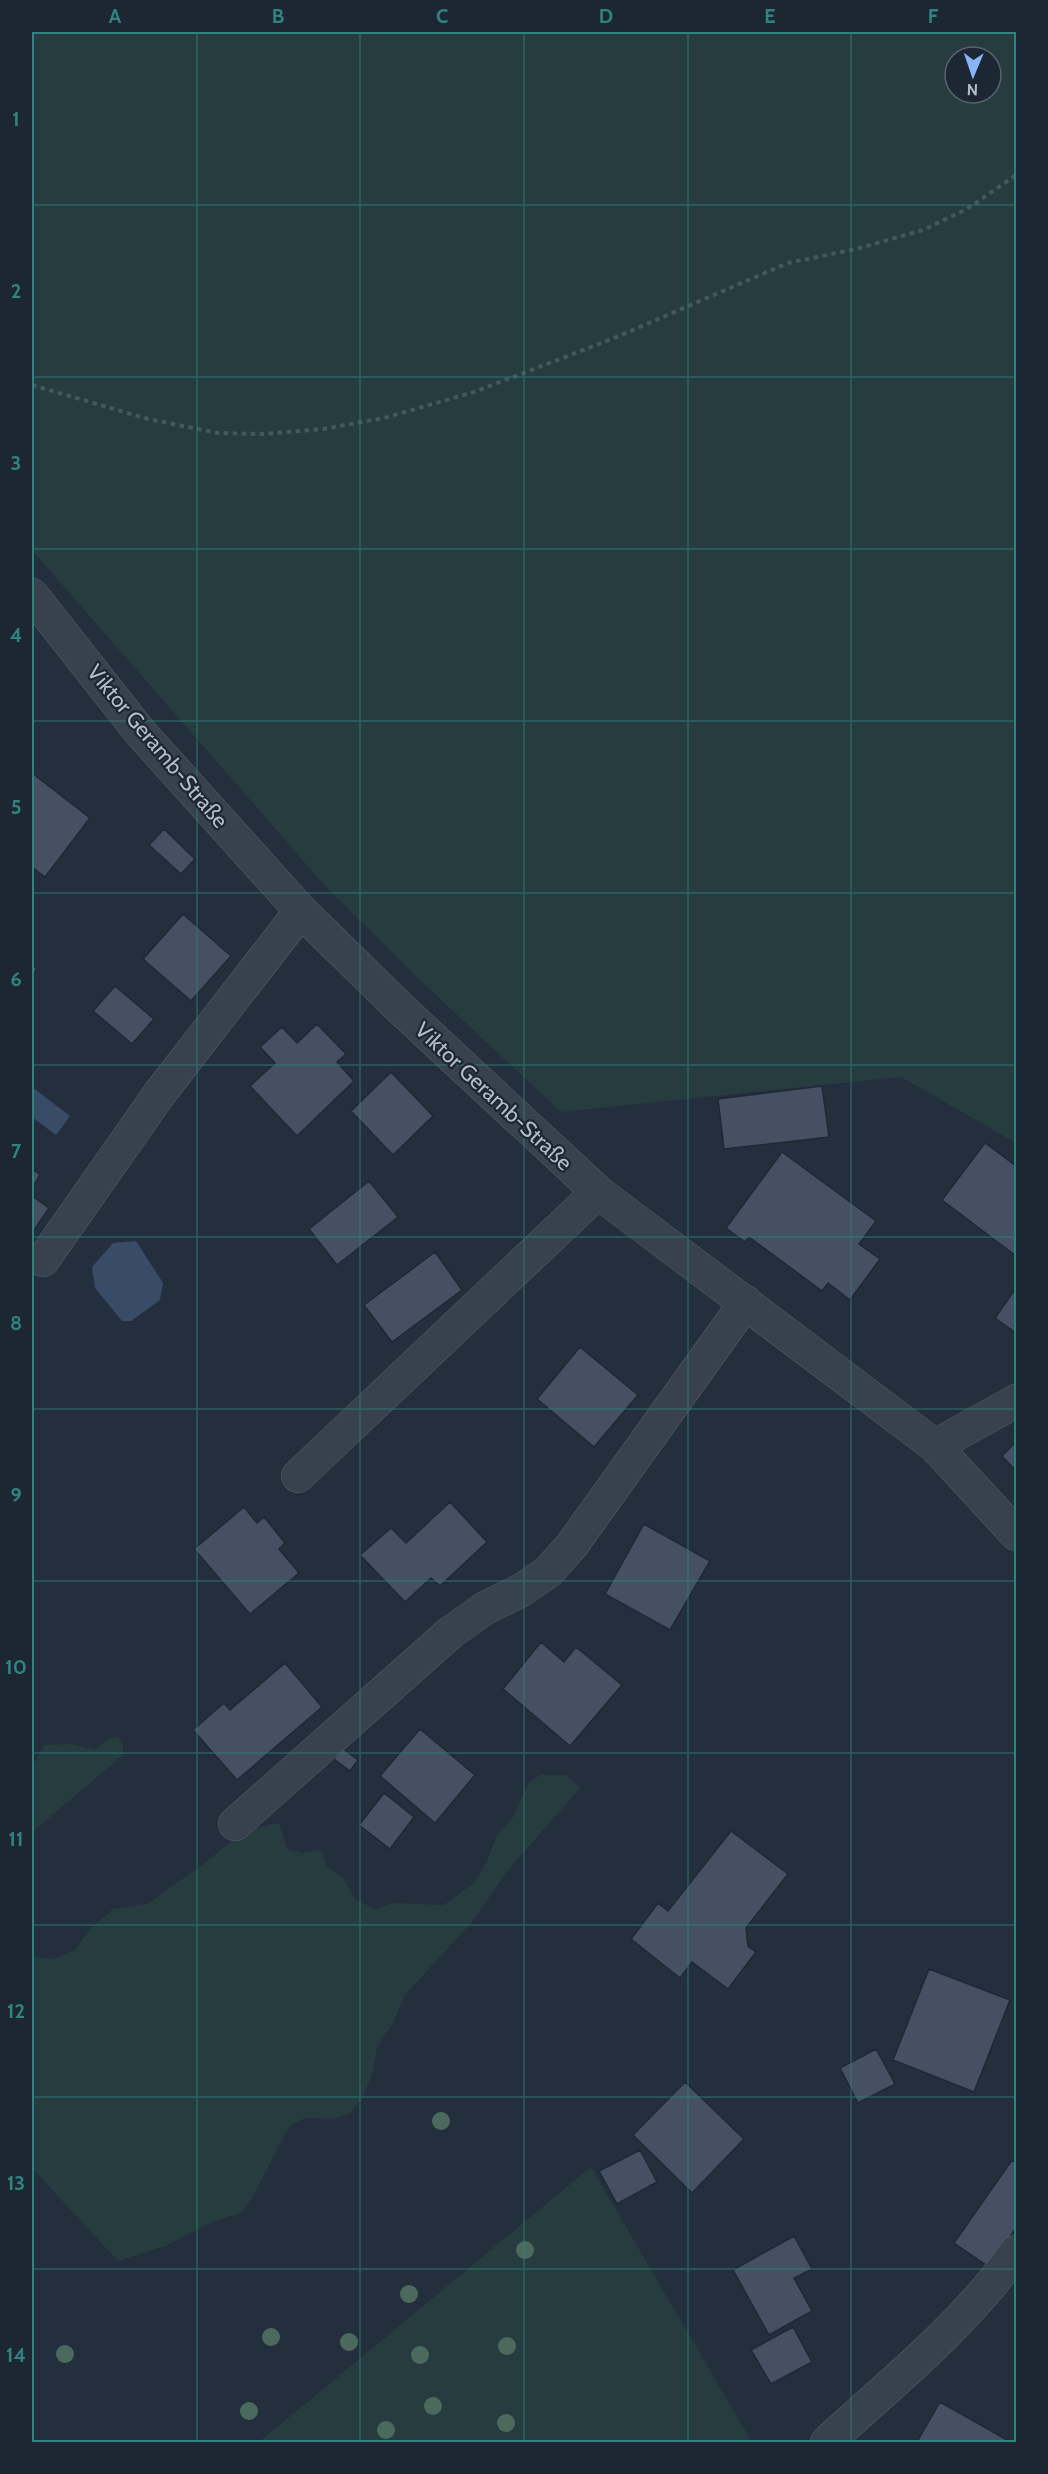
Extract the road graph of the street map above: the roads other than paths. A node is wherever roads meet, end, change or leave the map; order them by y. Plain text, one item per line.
1 (32, 595) edge
2 (301, 911) junction
3 (598, 1192) junction
4 (43, 1260) dead end
5 (746, 1302) junction
6 (1017, 1401) edge
7 (935, 1446) junction
8 (298, 1476) dead end
9 (1017, 1534) edge
10 (235, 1824) dead end
11 (1017, 2252) edge
12 (827, 2442) edge

1 - 2 street, Viktor Geramb-Straße
2 - 3 street, Viktor Geramb-Straße
2 - 4 street
3 - 5 street, Viktor Geramb-Straße
3 - 8 street
5 - 7 street, Viktor Geramb-Straße
5 - 10 street
6 - 7 street
7 - 9 street, Viktor Geramb-Straße
11 - 12 street

